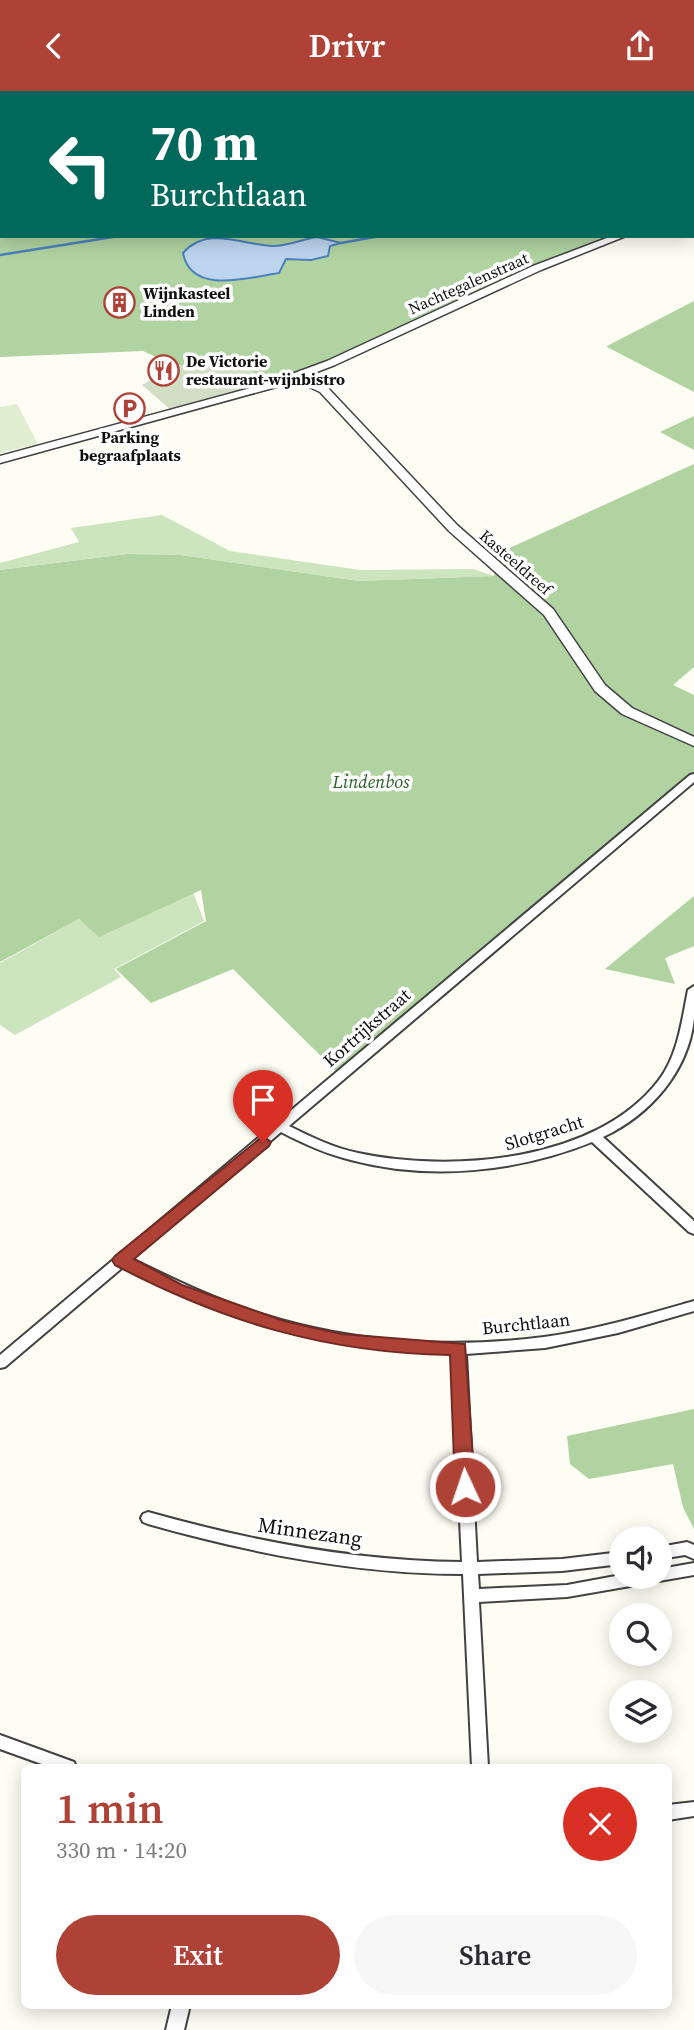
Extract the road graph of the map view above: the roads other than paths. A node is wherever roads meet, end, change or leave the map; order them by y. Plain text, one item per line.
1 (616, 238) edge
2 (311, 379) junction
3 (0, 460) edge
4 (694, 742) edge
5 (694, 777) edge
6 (694, 990) edge
7 (281, 1127) junction
8 (594, 1136) junction
9 (694, 1229) edge
10 (121, 1260) junction
11 (694, 1306) edge
12 (459, 1348) junction
13 (0, 1363) edge
14 (148, 1518) dead end
15 (672, 1551) edge
16 (694, 1553) edge
17 (609, 1560) edge
18 (694, 1569) edge
19 (468, 1570) junction
20 (471, 1596) junction
21 (0, 1742) edge
22 (60, 1764) edge
23 (480, 1764) edge
24 (694, 1809) edge
25 (672, 1812) edge
26 (180, 2009) edge
27 (175, 2030) edge

1 - 2 street, Nachtegalenstraat
2 - 3 street
2 - 4 street, Kasteeldreef
5 - 7 street, Kortrijkstraat
6 - 8 street, Slotgracht
7 - 8 street, Slotgracht
7 - 10 street, Kortrijkstraat
8 - 9 street
10 - 12 street, Burchtlaan
10 - 13 street, Kortrijkstraat
11 - 12 street, Burchtlaan
12 - 19 street
14 - 19 street, Minnezang
15 - 16 street
17 - 19 street, Minnezang
18 - 20 street
19 - 20 street
20 - 23 street
21 - 22 street
24 - 25 street
26 - 27 street

